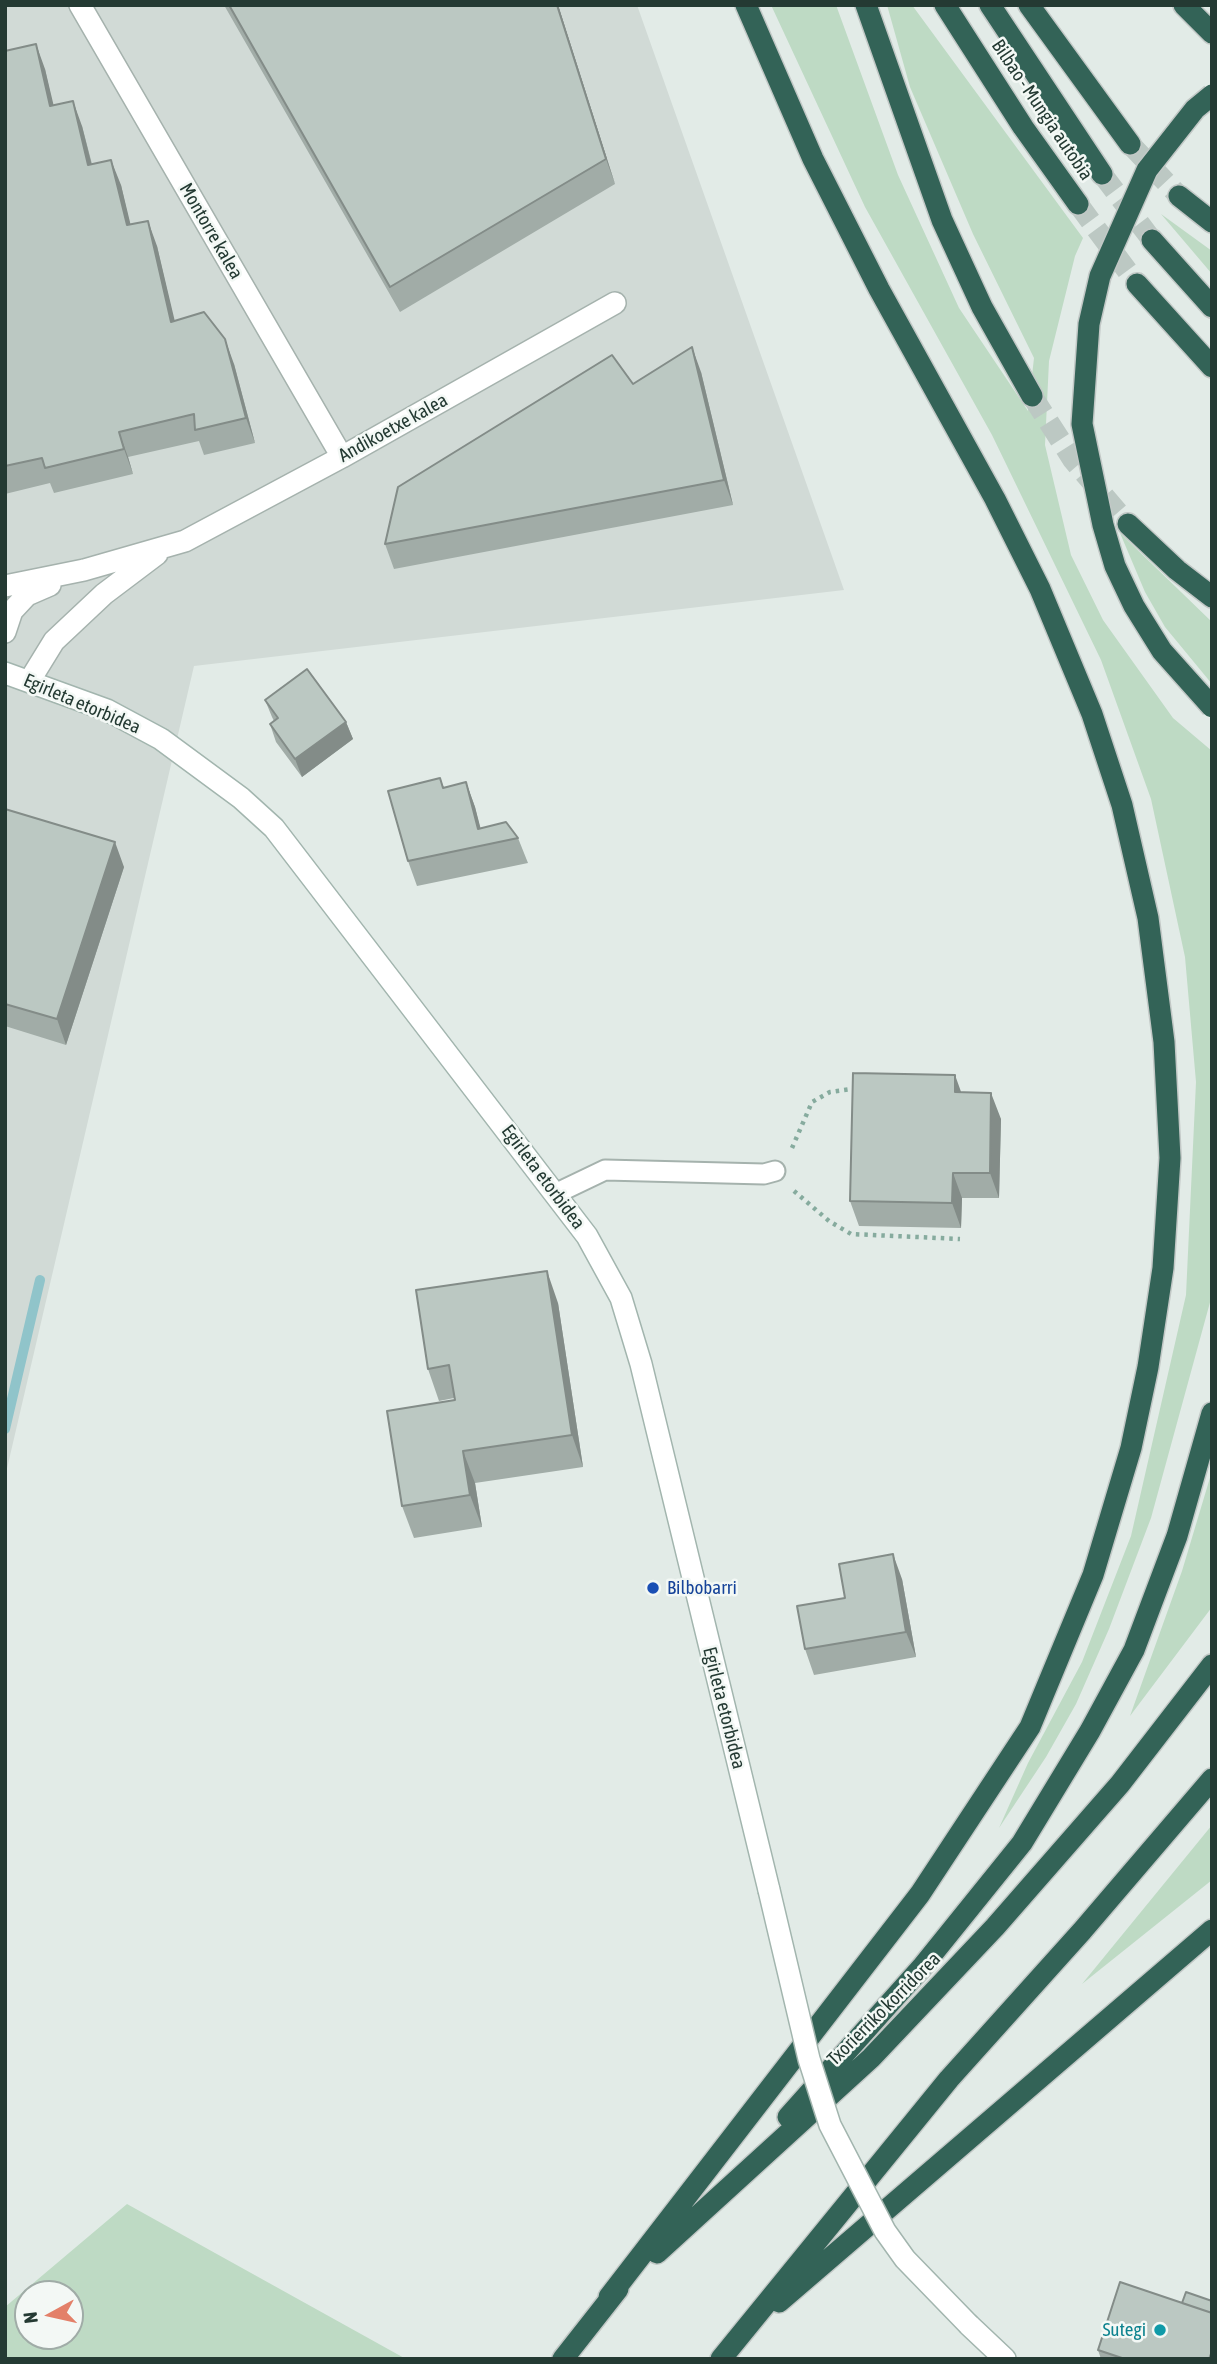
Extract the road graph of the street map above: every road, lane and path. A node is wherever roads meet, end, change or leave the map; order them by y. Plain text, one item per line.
1 (79, 5) edge
2 (746, 5) edge
3 (866, 5) edge
4 (945, 5) edge
5 (990, 5) edge
6 (1030, 5) edge
7 (1184, 5) edge
8 (1212, 33) edge
9 (1212, 95) edge
10 (1130, 144) tunnel mouth
11 (1102, 174) tunnel mouth
12 (1179, 196) tunnel mouth
13 (1078, 204) tunnel mouth
14 (1212, 222) edge
15 (1152, 240) tunnel mouth
16 (1137, 284) tunnel mouth
17 (615, 303) dead end
18 (1212, 307) edge
19 (1212, 368) edge
20 (1032, 396) tunnel mouth
21 (342, 457) junction
22 (1128, 524) tunnel mouth
23 (167, 547) junction
24 (84, 570) junction
25 (5, 586) edge
26 (1212, 597) edge
27 (5, 632) edge
28 (5, 673) edge
29 (30, 680) junction
30 (1212, 707) edge
31 (863, 1088) edge
32 (775, 1171) junction
33 (557, 1194) junction
34 (960, 1239) dead end
35 (1212, 1413) edge
36 (1212, 1665) edge
37 (1212, 1779) edge
38 (1212, 1930) edge
39 (1212, 1943) edge
40 (1171, 1965) junction
41 (737, 2177) junction
42 (609, 2297) junction
43 (739, 2334) junction
44 (564, 2359) edge
45 (721, 2359) edge
46 (1005, 2359) edge

1 - 21 street, Montorre kalea
2 - 42 highway
3 - 20 highway
4 - 13 highway, Bilbao - Mungia autobia
5 - 11 highway, Bilbao - Mungia autobia
6 - 10 highway
7 - 8 highway
9 - 30 highway, bridge
12 - 14 highway
15 - 18 highway
16 - 19 highway
17 - 21 street, Andikoetxe kalea
21 - 23 street, Andikoetxe kalea
22 - 26 highway
23 - 24 street
23 - 29 street
24 - 25 street
24 - 27 street
28 - 29 street, Egirleta etorbidea
29 - 33 street, Egirleta etorbidea
31 - 32 path
32 - 33 lane
32 - 34 path
33 - 46 street, Egirleta etorbidea, bridge
35 - 41 highway
36 - 41 highway, Txorierriko korridorea
37 - 43 highway
38 - 40 highway
39 - 40 highway
40 - 43 highway
41 - 42 highway, Txorierriko korridorea
42 - 44 highway, Txorierriko korridorea
43 - 45 highway

